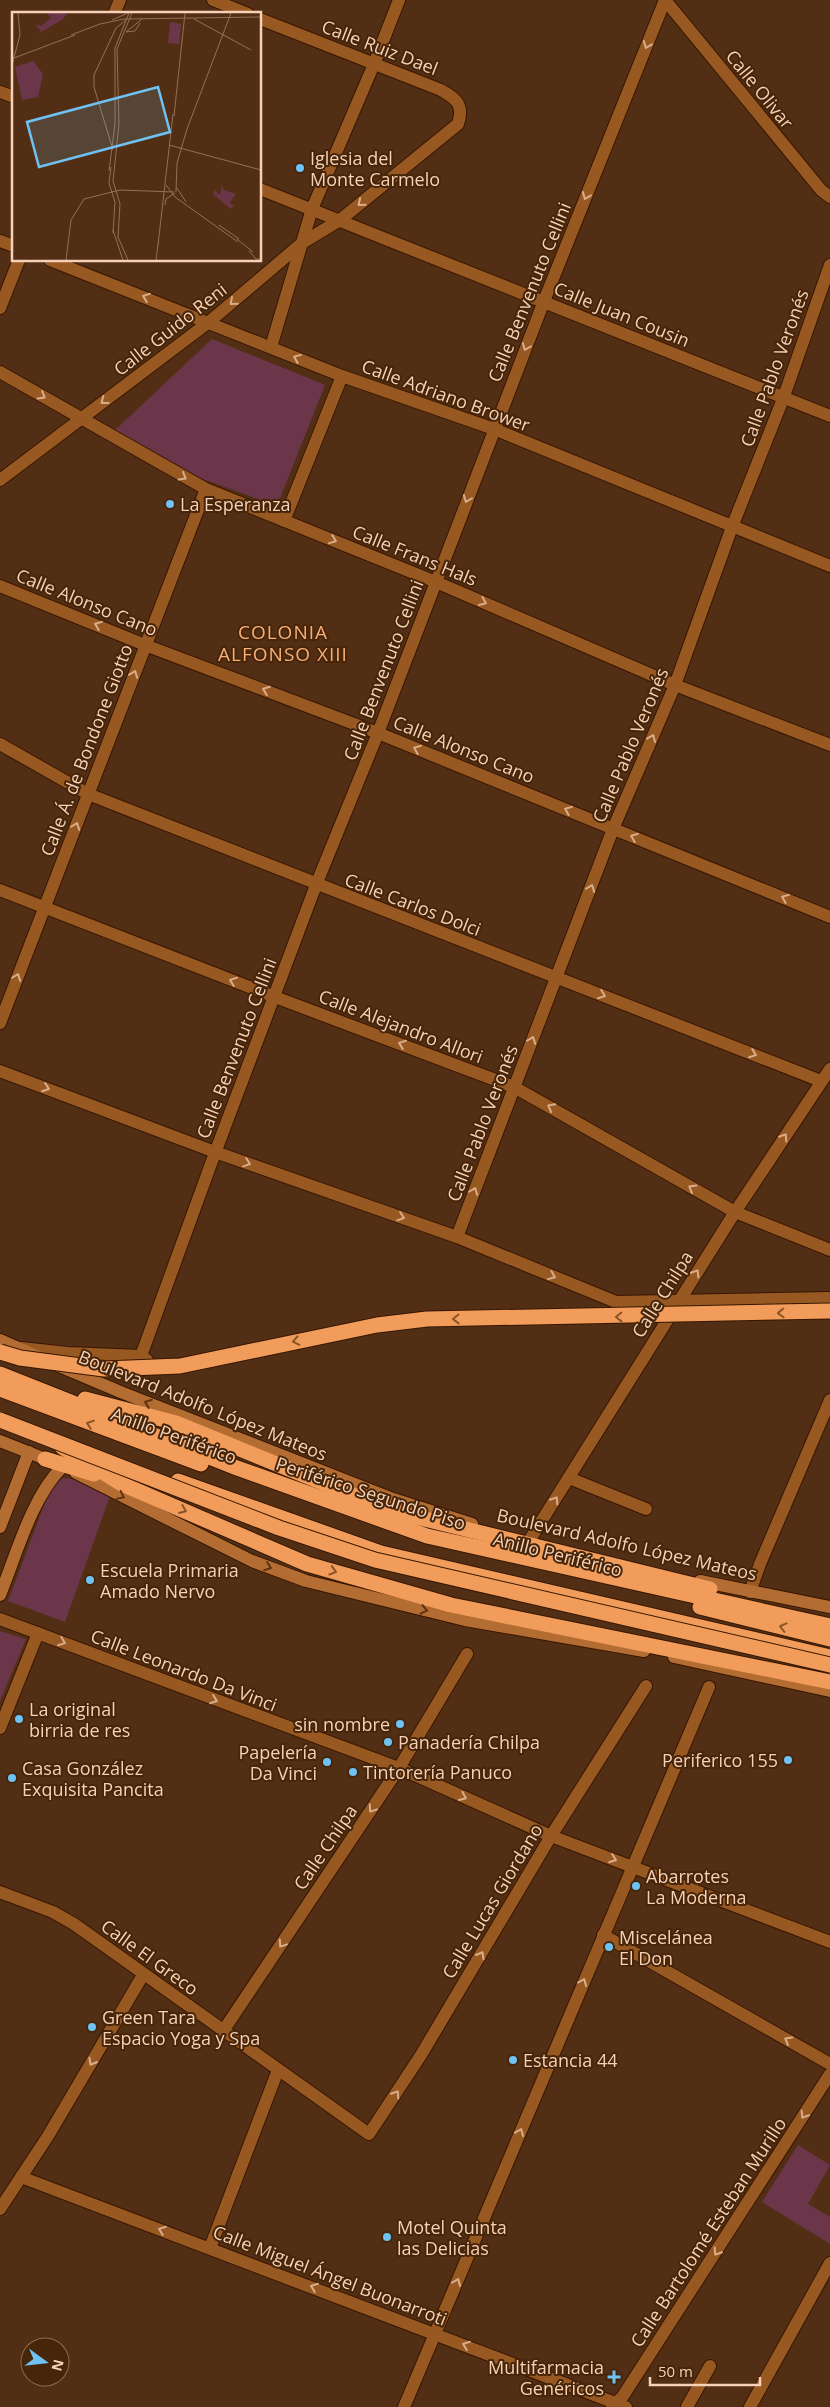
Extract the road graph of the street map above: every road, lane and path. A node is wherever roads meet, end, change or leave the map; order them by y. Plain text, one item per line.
1 (120, 0) edge
2 (213, 0) edge
3 (399, 0) edge
4 (665, 0) edge
5 (115, 12) edge
6 (243, 12) edge
7 (261, 19) edge
8 (374, 64) junction
9 (0, 92) edge
10 (12, 96) edge
11 (453, 128) joint
12 (261, 189) edge
13 (830, 197) edge
14 (312, 208) junction
15 (340, 220) junction
16 (0, 241) edge
17 (302, 243) junction
18 (12, 245) edge
19 (19, 261) edge
20 (53, 261) edge
21 (830, 265) edge
22 (544, 301) junction
23 (0, 308) edge
24 (209, 322) junction
25 (271, 348) junction
26 (0, 372) edge
27 (342, 376) junction
28 (783, 399) junction
29 (830, 416) edge
30 (81, 419) junction
31 (494, 429) junction
32 (0, 480) edge
33 (206, 489) junction
34 (284, 521) junction
35 (732, 527) junction
36 (830, 566) edge
37 (436, 582) junction
38 (0, 586) edge
39 (145, 644) junction
40 (675, 685) junction
41 (378, 733) junction
42 (0, 744) edge
43 (830, 745) edge
44 (88, 794) junction
45 (613, 828) junction
46 (316, 885) junction
47 (0, 890) edge
48 (44, 908) junction
49 (830, 917) edge
50 (556, 978) junction
51 (275, 997) junction
52 (0, 1023) edge
53 (830, 1069) edge
54 (0, 1071) edge
55 (821, 1081) junction
56 (514, 1086) junction
57 (215, 1152) junction
58 (735, 1212) junction
59 (457, 1237) junction
60 (830, 1250) edge
61 (830, 1298) edge
62 (678, 1301) junction
63 (830, 1311) edge
64 (0, 1340) edge
65 (16, 1347) junction
66 (0, 1352) edge
67 (0, 1373) edge
68 (0, 1389) edge
69 (830, 1400) edge
70 (0, 1418) edge
71 (42, 1434) junction
72 (0, 1441) edge
73 (29, 1452) junction
74 (45, 1458) junction
75 (62, 1467) junction
76 (569, 1478) junction
77 (121, 1484) junction
78 (646, 1509) dead end
79 (0, 1526) edge
80 (528, 1541) junction
81 (750, 1592) junction
82 (0, 1595) edge
83 (830, 1607) edge
84 (830, 1618) edge
85 (0, 1619) edge
86 (830, 1626) edge
87 (38, 1633) junction
88 (830, 1639) edge
89 (468, 1654) dead end
90 (830, 1657) edge
91 (830, 1666) edge
92 (830, 1682) edge
93 (646, 1686) dead end
94 (709, 1687) dead end
95 (830, 1691) edge
96 (0, 1728) edge
97 (399, 1768) junction
98 (550, 1836) junction
99 (632, 1866) junction
100 (0, 1892) edge
101 (603, 1935) junction
102 (830, 1942) edge
103 (143, 1975) junction
104 (223, 2031) junction
105 (830, 2064) edge
106 (278, 2070) junction
107 (830, 2074) edge
108 (369, 2134) joint
109 (21, 2177) junction
110 (0, 2209) edge
111 (210, 2248) junction
112 (830, 2262) edge
113 (435, 2333) junction
114 (710, 2366) dead end
115 (618, 2406) edge
116 (404, 2407) edge
117 (687, 2407) edge
118 (750, 2407) edge

1 - 5 street
2 - 6 street
3 - 8 street
4 - 13 street, Calle Olivar
4 -> 22 street, Calle Benvenuto Cellini
7 - 8 street, Calle Ruiz Dael
8 - 11 street, Calle Ruiz Dael
8 - 14 street
9 - 10 street
11 -> 15 street, Calle Guido Reni
12 - 14 street, Calle Juan Cousin
14 - 15 street, Calle Juan Cousin
14 - 17 street
15 - 17 street, Calle Guido Reni
15 - 22 street, Calle Juan Cousin
16 - 18 street
17 -> 24 street, Calle Guido Reni
17 - 25 street
19 - 23 street
24 -> 20 street, Calle Adriano Brower
21 - 28 street, Calle Pablo Veronés
22 - 28 street, Calle Juan Cousin
22 -> 31 street, Calle Benvenuto Cellini
24 - 25 street, Calle Adriano Brower
24 -> 30 street, Calle Guido Reni
27 -> 25 street, Calle Adriano Brower
26 -> 30 street, Calle Frans Hals
27 - 31 street, Calle Adriano Brower
27 - 34 street
28 - 29 street, Calle Juan Cousin
28 - 35 street, Calle Pablo Veronés
30 - 32 street, Calle Guido Reni
30 -> 33 street, Calle Frans Hals
31 - 35 street, Calle Adriano Brower
31 -> 37 street, Calle Benvenuto Cellini
33 - 34 street, Calle Frans Hals
33 - 39 street, Calle Á. de Bondone Giotto
34 -> 37 street, Calle Frans Hals
35 - 36 street, Calle Adriano Brower
35 - 40 street, Calle Pablo Veronés
37 -> 40 street, Calle Frans Hals
37 - 41 street, Calle Benvenuto Cellini
39 -> 38 street, Calle Alonso Cano
41 -> 39 street, Calle Alonso Cano
44 -> 39 street, Calle Á. de Bondone Giotto
40 - 43 street, Calle Frans Hals
45 -> 40 street, Calle Pablo Veronés
45 -> 41 street, Calle Alonso Cano
41 - 46 street, Calle Benvenuto Cellini
42 - 44 street, Calle Carlos Dolci
44 - 46 street, Calle Carlos Dolci
48 -> 44 street, Calle Á. de Bondone Giotto
49 -> 45 street, Calle Alonso Cano
50 -> 45 street, Calle Pablo Veronés
46 - 50 street, Calle Carlos Dolci
46 - 51 street, Calle Benvenuto Cellini
47 - 48 street, Calle Alejandro Allori
51 -> 48 street, Calle Alejandro Allori
52 -> 48 street, Calle Á. de Bondone Giotto
50 -> 55 street, Calle Carlos Dolci
56 -> 50 street, Calle Pablo Veronés
56 -> 51 street, Calle Alejandro Allori
51 - 57 street, Calle Benvenuto Cellini
53 - 55 street, Calle Chilpa
54 -> 57 street
58 -> 55 street, Calle Chilpa
58 -> 56 street, Calle Alejandro Allori
59 -> 56 street, Calle Pablo Veronés
57 -> 59 street
57 - 65 street, Calle Benvenuto Cellini
58 - 60 street, Calle Alejandro Allori
62 -> 58 street, Calle Chilpa
59 -> 62 street
61 - 62 street
62 - 76 street, Calle Chilpa
63 -> 66 highway, bridge
64 - 65 main road, Boulevard Adolfo López Mateos
80 -> 65 main road, Boulevard Adolfo López Mateos
67 - 84 highway
67 - 86 highway, Periférico Segundo Piso
88 -> 68 highway, Anillo Periférico
69 - 81 street
70 - 71 highway
70 - 91 highway, bridge
71 - 77 highway
71 - 90 highway
72 - 73 main road
73 - 74 main road
73 - 79 main road
74 - 75 main road
74 - 77 highway
75 - 82 main road
75 -> 95 main road
76 - 78 street
80 -> 76 street, Calle Chilpa
77 -> 92 highway
80 - 81 main road, Boulevard Adolfo López Mateos
81 - 83 main road, Boulevard Adolfo López Mateos
85 - 87 street, Calle Leonardo Da Vinci
87 - 96 street
87 -> 97 street, Calle Leonardo Da Vinci
89 - 97 street, Calle Chilpa
93 - 98 street, Calle Lucas Giordano
94 - 99 street
97 -> 98 street, Calle Leonardo Da Vinci
97 -> 104 street, Calle Chilpa
98 -> 99 street, Calle Leonardo Da Vinci
108 -> 98 street, Calle Lucas Giordano
99 - 101 street
99 - 102 street, Calle Leonardo Da Vinci
100 - 103 street, Calle El Greco
105 -> 101 street
113 -> 101 street
103 - 104 street, Calle El Greco
103 -> 109 street
104 - 106 street, Calle El Greco
106 - 108 street, Calle El Greco
106 - 111 street
107 -> 115 street, Calle Bartolomé Esteban Murillo
109 - 110 street
111 -> 109 street, Calle Miguel Ángel Buonarroti
113 -> 111 street, Calle Miguel Ángel Buonarroti
112 - 118 street
115 -> 113 street, Calle Miguel Ángel Buonarroti
113 - 116 street
114 - 117 street

